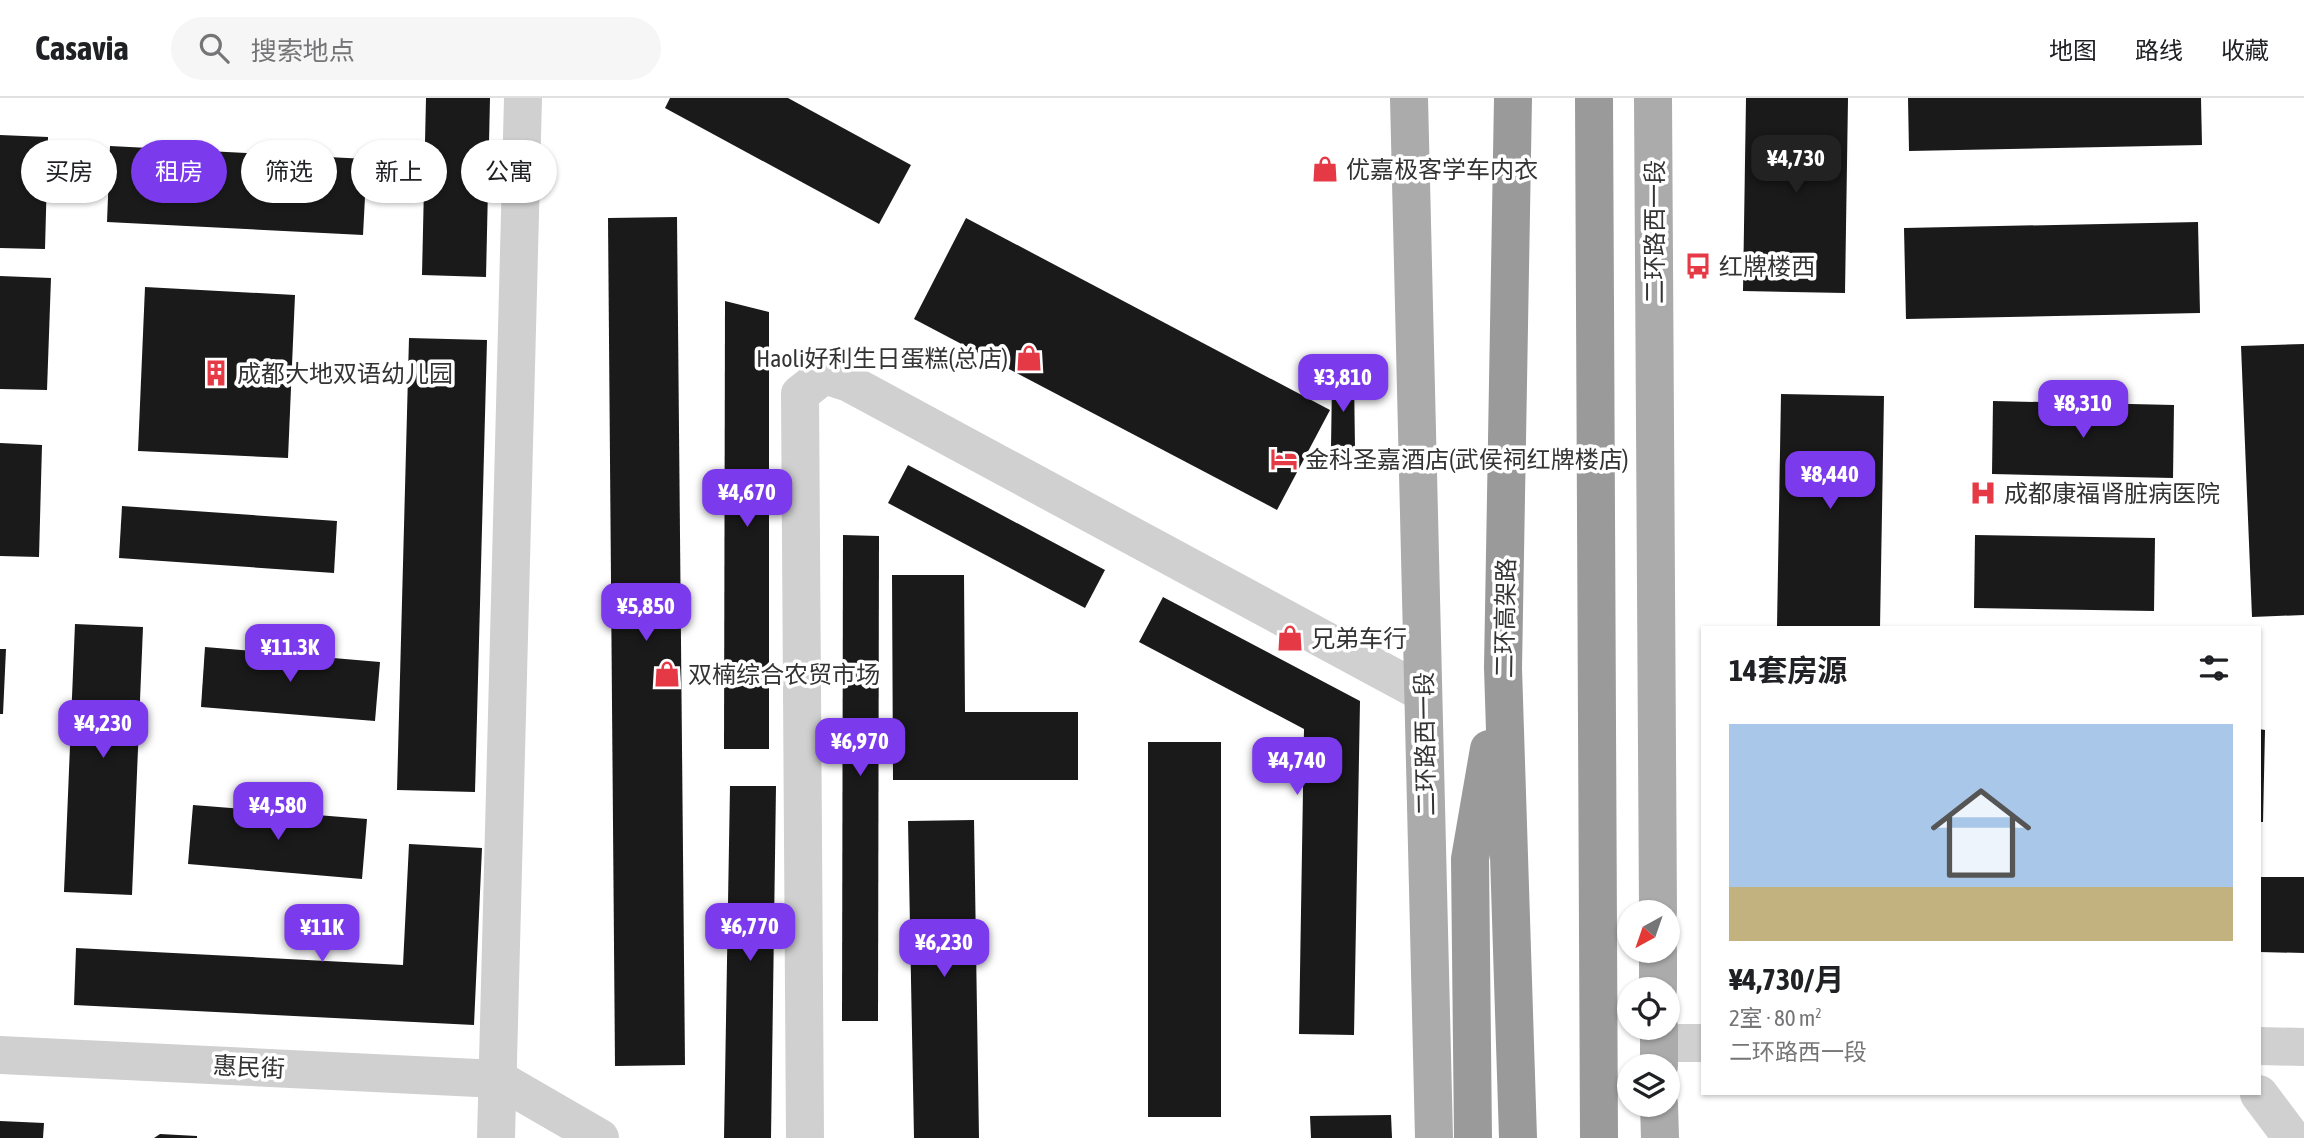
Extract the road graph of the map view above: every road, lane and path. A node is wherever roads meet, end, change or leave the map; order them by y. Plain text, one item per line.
1 (523, 98) edge
2 (1409, 98) edge
3 (1513, 98) edge
4 (1594, 98) edge
5 (1653, 98) edge
6 (1503, 668) junction
7 (1423, 693) junction
8 (1658, 900) edge
9 (1701, 1043) edge
10 (1659, 1045) edge
11 (2261, 1046) edge
12 (2304, 1047) edge
13 (0, 1055) edge
14 (498, 1079) junction
15 (2260, 1095) edge
16 (1659, 1117) edge
17 (496, 1138) edge
18 (600, 1138) edge
19 (805, 1138) edge
20 (1434, 1138) edge
21 (1473, 1138) edge
22 (1518, 1138) edge
23 (1599, 1138) edge
24 (1660, 1138) edge
25 (2292, 1138) edge

1 - 14 street
2 - 7 main road, 二环路西一段
3 - 6 highway, 二环高架路
4 - 23 highway
5 - 8 main road, 二环路西一段
6 - 21 highway
6 - 22 highway, 二环高架路
7 - 19 street
7 - 20 main road, 二环路西一段
9 - 10 street
11 - 12 street
13 - 14 street, 惠民街
14 - 17 street
14 - 18 street
15 - 25 street
16 - 24 main road

